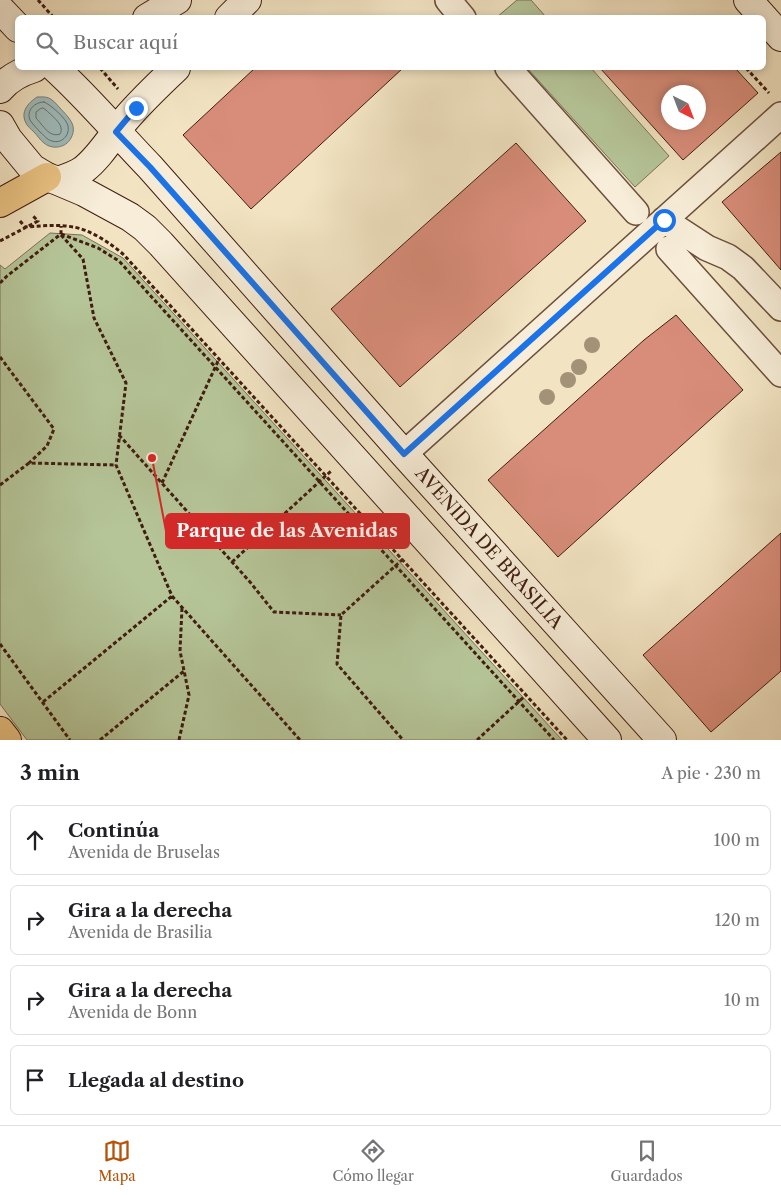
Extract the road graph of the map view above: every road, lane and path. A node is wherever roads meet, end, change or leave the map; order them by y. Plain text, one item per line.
1 (38, 0) edge
2 (177, 0) edge
3 (247, 0) edge
4 (448, 0) edge
5 (748, 0) edge
6 (0, 9) edge
7 (51, 15) edge
8 (152, 15) edge
9 (232, 15) edge
10 (460, 15) edge
11 (761, 15) edge
12 (766, 20) edge
13 (15, 25) edge
14 (781, 37) edge
15 (25, 70) edge
16 (57, 70) edge
17 (174, 70) edge
18 (510, 70) edge
19 (0, 89) edge
20 (781, 115) edge
21 (0, 125) edge
22 (116, 132) junction
23 (53, 179) junction
24 (0, 203) edge
25 (636, 212) dead end
26 (664, 220) junction
27 (61, 226) junction
28 (25, 227) dead end
29 (61, 234) junction
30 (669, 249) dead end
31 (0, 283) edge
32 (781, 308) edge
33 (0, 357) edge
34 (219, 359) junction
35 (215, 366) junction
36 (781, 374) edge
37 (119, 435) junction
38 (350, 454) junction
39 (404, 454) junction
40 (29, 463) junction
41 (116, 464) junction
42 (326, 476) junction
43 (320, 482) junction
44 (162, 483) junction
45 (0, 485) edge
46 (425, 538) junction
47 (402, 560) junction
48 (232, 562) junction
49 (396, 565) junction
50 (172, 596) junction
51 (182, 608) junction
52 (341, 615) junction
53 (0, 644) edge
54 (184, 671) junction
55 (526, 695) junction
56 (519, 701) junction
57 (42, 702) junction
58 (577, 707) junction
59 (0, 732) edge
60 (7, 740) edge
61 (70, 740) edge
62 (100, 740) edge
63 (179, 740) edge
64 (300, 740) edge
65 (403, 740) edge
66 (477, 740) edge
67 (554, 740) edge
68 (567, 740) edge
69 (593, 740) edge
70 (607, 740) edge
71 (662, 740) edge

1 - 7 path
2 - 8 street
3 - 9 street
4 - 10 street
5 - 11 street
6 - 13 street
12 - 14 street
15 - 19 street
16 - 22 street, AVENIDA DE BRASILIA
17 - 22 street
18 - 25 street
20 - 26 street
21 - 23 street
22 - 23 street
22 - 39 street, AVENIDA DE BRASILIA
23 - 24 highway
23 - 38 street
26 - 32 street
26 - 39 street
27 - 28 path
27 - 29 path
27 - 34 path
29 - 31 path
29 - 35 path
29 - 37 path
30 - 36 street
33 - 40 path
34 - 35 path
34 - 42 path
35 - 43 path
35 - 44 path
37 - 41 path
37 - 44 path
38 - 42 path
38 - 46 street
39 - 71 street, AVENIDA DE BRASILIA
40 - 41 path
40 - 45 path
41 - 50 path
42 - 43 path
42 - 47 path
43 - 48 path
43 - 49 path
44 - 48 path
46 - 47 path
46 - 58 street
47 - 49 path
47 - 55 path
48 - 52 path
49 - 52 path
49 - 56 path
50 - 51 path
50 - 57 path
51 - 54 path
51 - 64 path
52 - 65 path
53 - 57 path
54 - 62 path
54 - 63 path
55 - 56 path
55 - 68 path
56 - 66 path
56 - 67 path
57 - 61 path
58 - 69 street
58 - 70 street
59 - 60 highway

